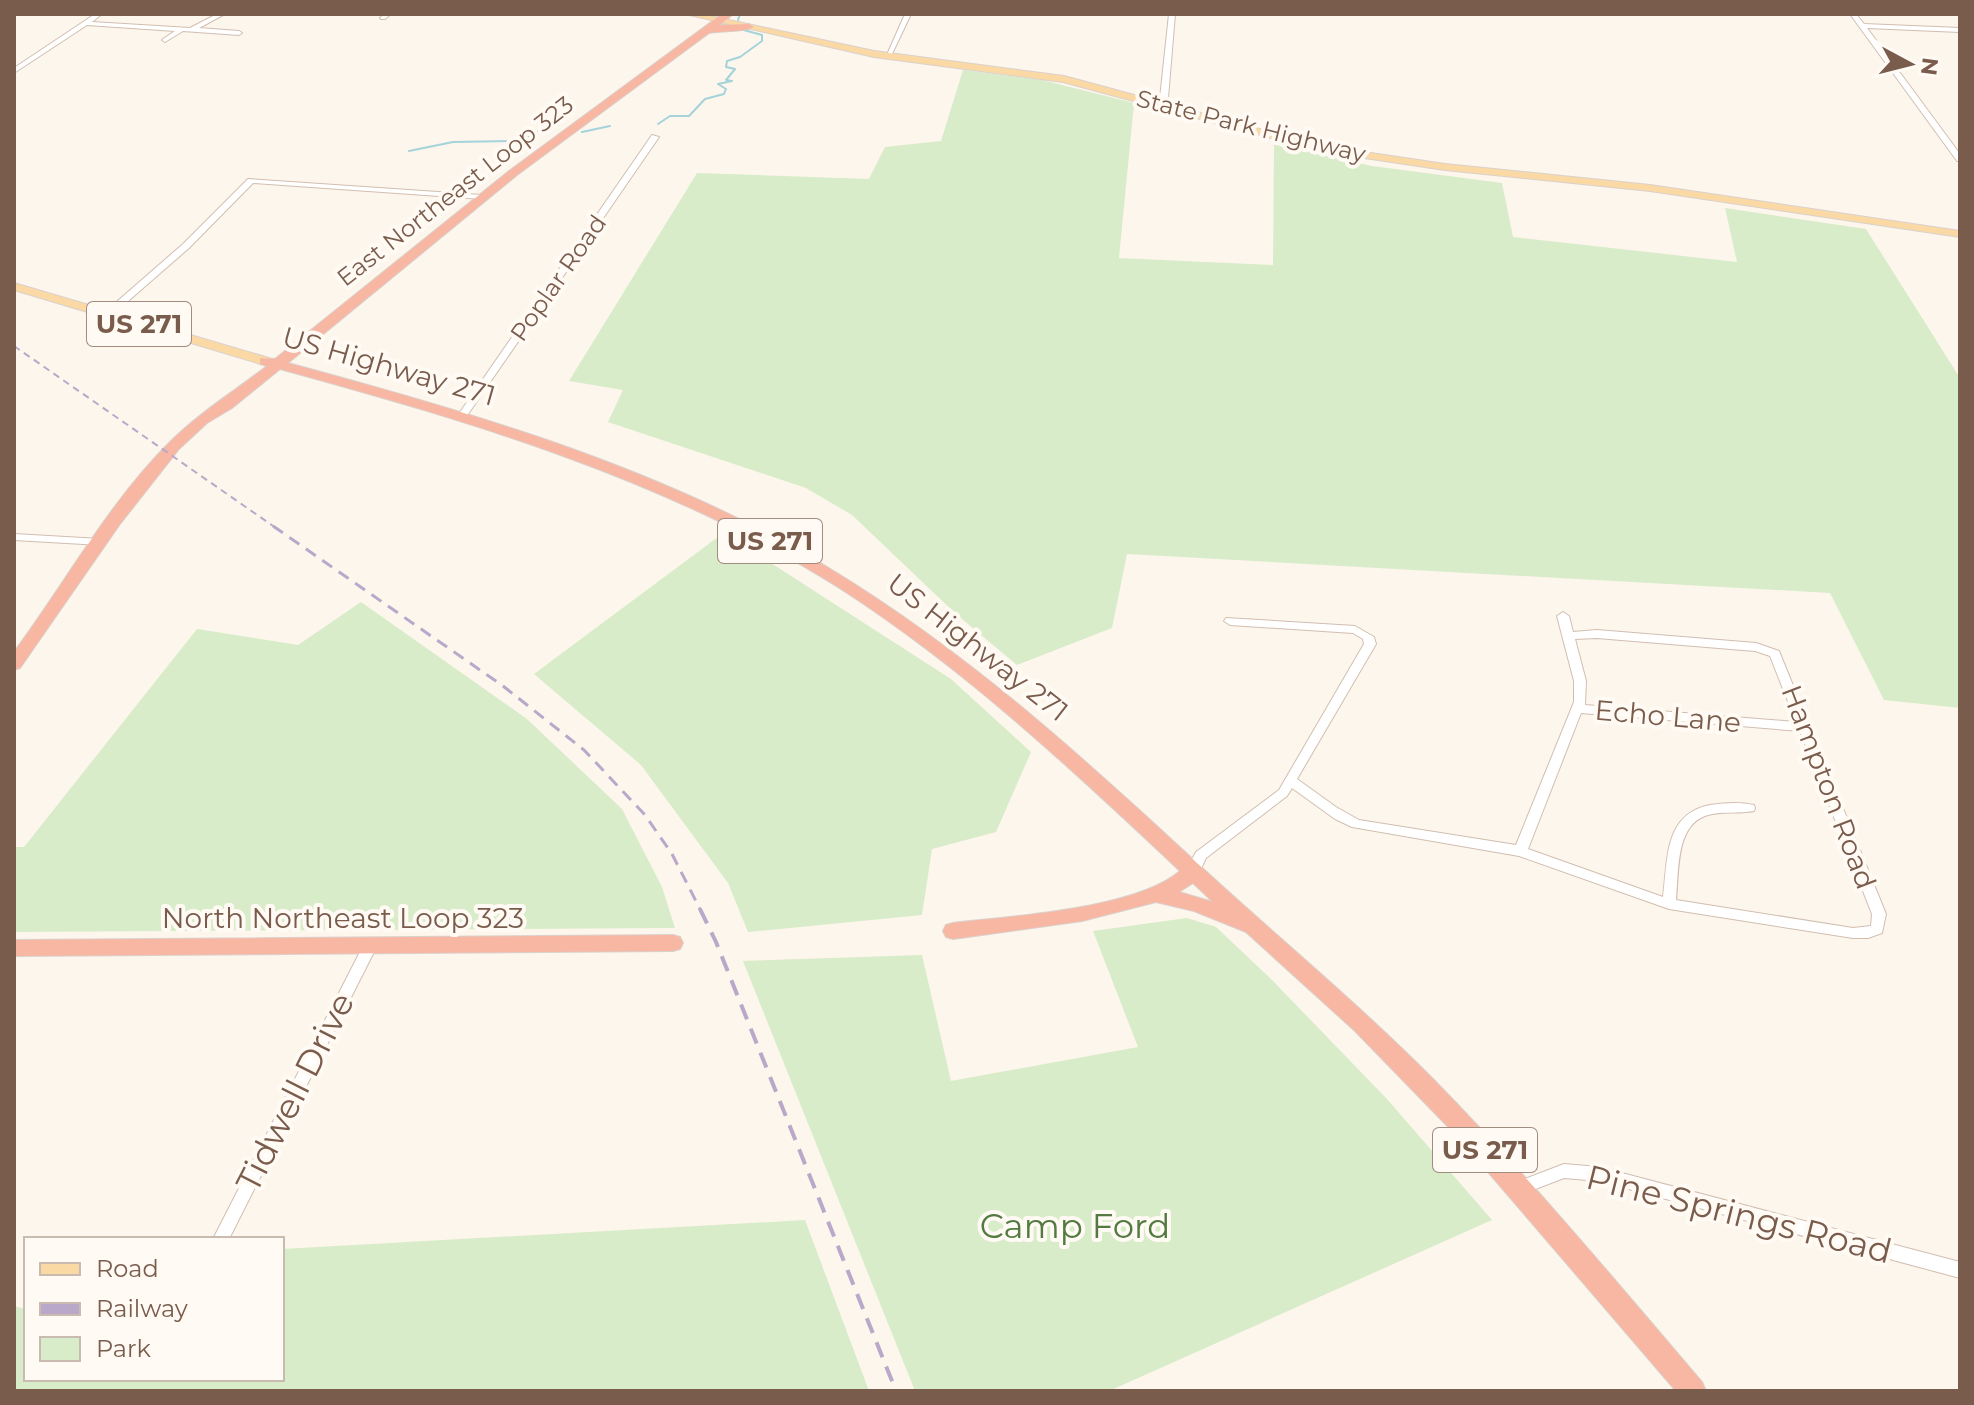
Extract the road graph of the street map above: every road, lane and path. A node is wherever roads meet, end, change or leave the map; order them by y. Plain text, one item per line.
1 (99, 14) edge
2 (222, 14) edge
3 (689, 14) edge
4 (908, 14) edge
5 (1172, 14) edge
6 (1853, 14) edge
7 (717, 17) edge
8 (84, 23) junction
9 (1862, 26) junction
10 (749, 27) junction
11 (182, 29) junction
12 (192, 30) junction
13 (1960, 30) edge
14 (239, 33) dead end
15 (704, 33) junction
16 (165, 40) dead end
17 (888, 56) junction
18 (654, 58) junction
19 (667, 60) junction
20 (14, 71) edge
21 (1159, 104) junction
22 (567, 120) junction
23 (581, 123) junction
24 (655, 137) dead end
25 (1960, 159) edge
26 (499, 170) junction
27 (513, 173) junction
28 (467, 194) junction
29 (482, 197) junction
30 (1960, 234) edge
31 (403, 244) junction
32 (419, 247) junction
33 (14, 286) edge
34 (345, 292) junction
35 (361, 294) junction
36 (108, 314) junction
37 (270, 362) junction
38 (461, 418) junction
39 (14, 537) edge
40 (101, 542) junction
41 (1563, 616) dead end
42 (1230, 621) dead end
43 (1568, 636) junction
44 (14, 664) edge
45 (1578, 709) junction
46 (1805, 727) junction
47 (1292, 782) junction
48 (1749, 808) dead end
49 (1171, 848) junction
50 (1520, 851) junction
51 (1193, 871) junction
52 (1158, 895) junction
53 (1669, 904) junction
54 (1257, 927) junction
55 (953, 931) dead end
56 (673, 943) dead end
57 (370, 946) junction
58 (14, 948) edge
59 (1520, 1188) junction
60 (222, 1237) edge
61 (1960, 1270) edge
62 (1693, 1391) edge

1 - 8 street
2 - 12 street
3 - 7 main road, State Park Highway
4 - 17 street
5 - 21 street
6 - 9 street
7 - 10 main road, State Park Highway
7 - 15 highway, East Northeast Loop 323
7 - 18 highway, East Northeast Loop 323
8 - 11 street
8 - 20 street
9 - 13 street
9 - 25 street
10 - 15 highway
10 - 17 main road, State Park Highway
11 - 12 street
11 - 16 street
12 - 14 street
15 - 19 highway, East Northeast Loop 323
17 - 21 main road, State Park Highway
18 - 19 highway
18 - 22 highway, East Northeast Loop 323
19 - 23 highway, East Northeast Loop 323
21 - 30 main road, State Park Highway
22 - 23 highway
22 - 26 highway, East Northeast Loop 323
23 - 27 highway, East Northeast Loop 323
24 - 38 street, Poplar Road
26 - 27 highway
26 - 28 highway, East Northeast Loop 323
27 - 29 highway, East Northeast Loop 323
28 - 29 street
28 - 31 highway, East Northeast Loop 323
28 - 36 street
29 - 32 highway, East Northeast Loop 323
31 - 32 highway
31 - 34 highway, East Northeast Loop 323
32 - 35 highway, East Northeast Loop 323
33 - 36 main road, US Highway 271 / US 271
34 - 35 highway
34 - 37 highway, East Northeast Loop 323
35 - 37 highway, East Northeast Loop 323
36 - 37 main road, US Highway 271 / US 271
37 - 38 highway, US Highway 271 / US 271
37 - 40 highway, East Northeast Loop 323
38 - 49 highway, US Highway 271 / US 271
39 - 40 street
40 - 44 highway, East Northeast Loop 323
41 - 43 street
42 - 47 street
43 - 45 street
43 - 46 street, Hampton Road
45 - 46 street, Echo Lane
45 - 50 street
46 - 53 street, Hampton Road
47 - 50 street
47 - 51 street
48 - 53 street
49 - 51 highway, US Highway 271 / US 271
49 - 52 highway
50 - 53 street
51 - 52 highway
51 - 54 highway, US Highway 271 / US 271
52 - 54 highway
52 - 55 highway
54 - 59 highway, US Highway 271 / US 271
56 - 57 highway, North Northeast Loop 323
57 - 58 highway, North Northeast Loop 323
57 - 60 street, Tidwell Drive
59 - 61 street, Pine Springs Road
59 - 62 highway, US Highway 271 / US 271

